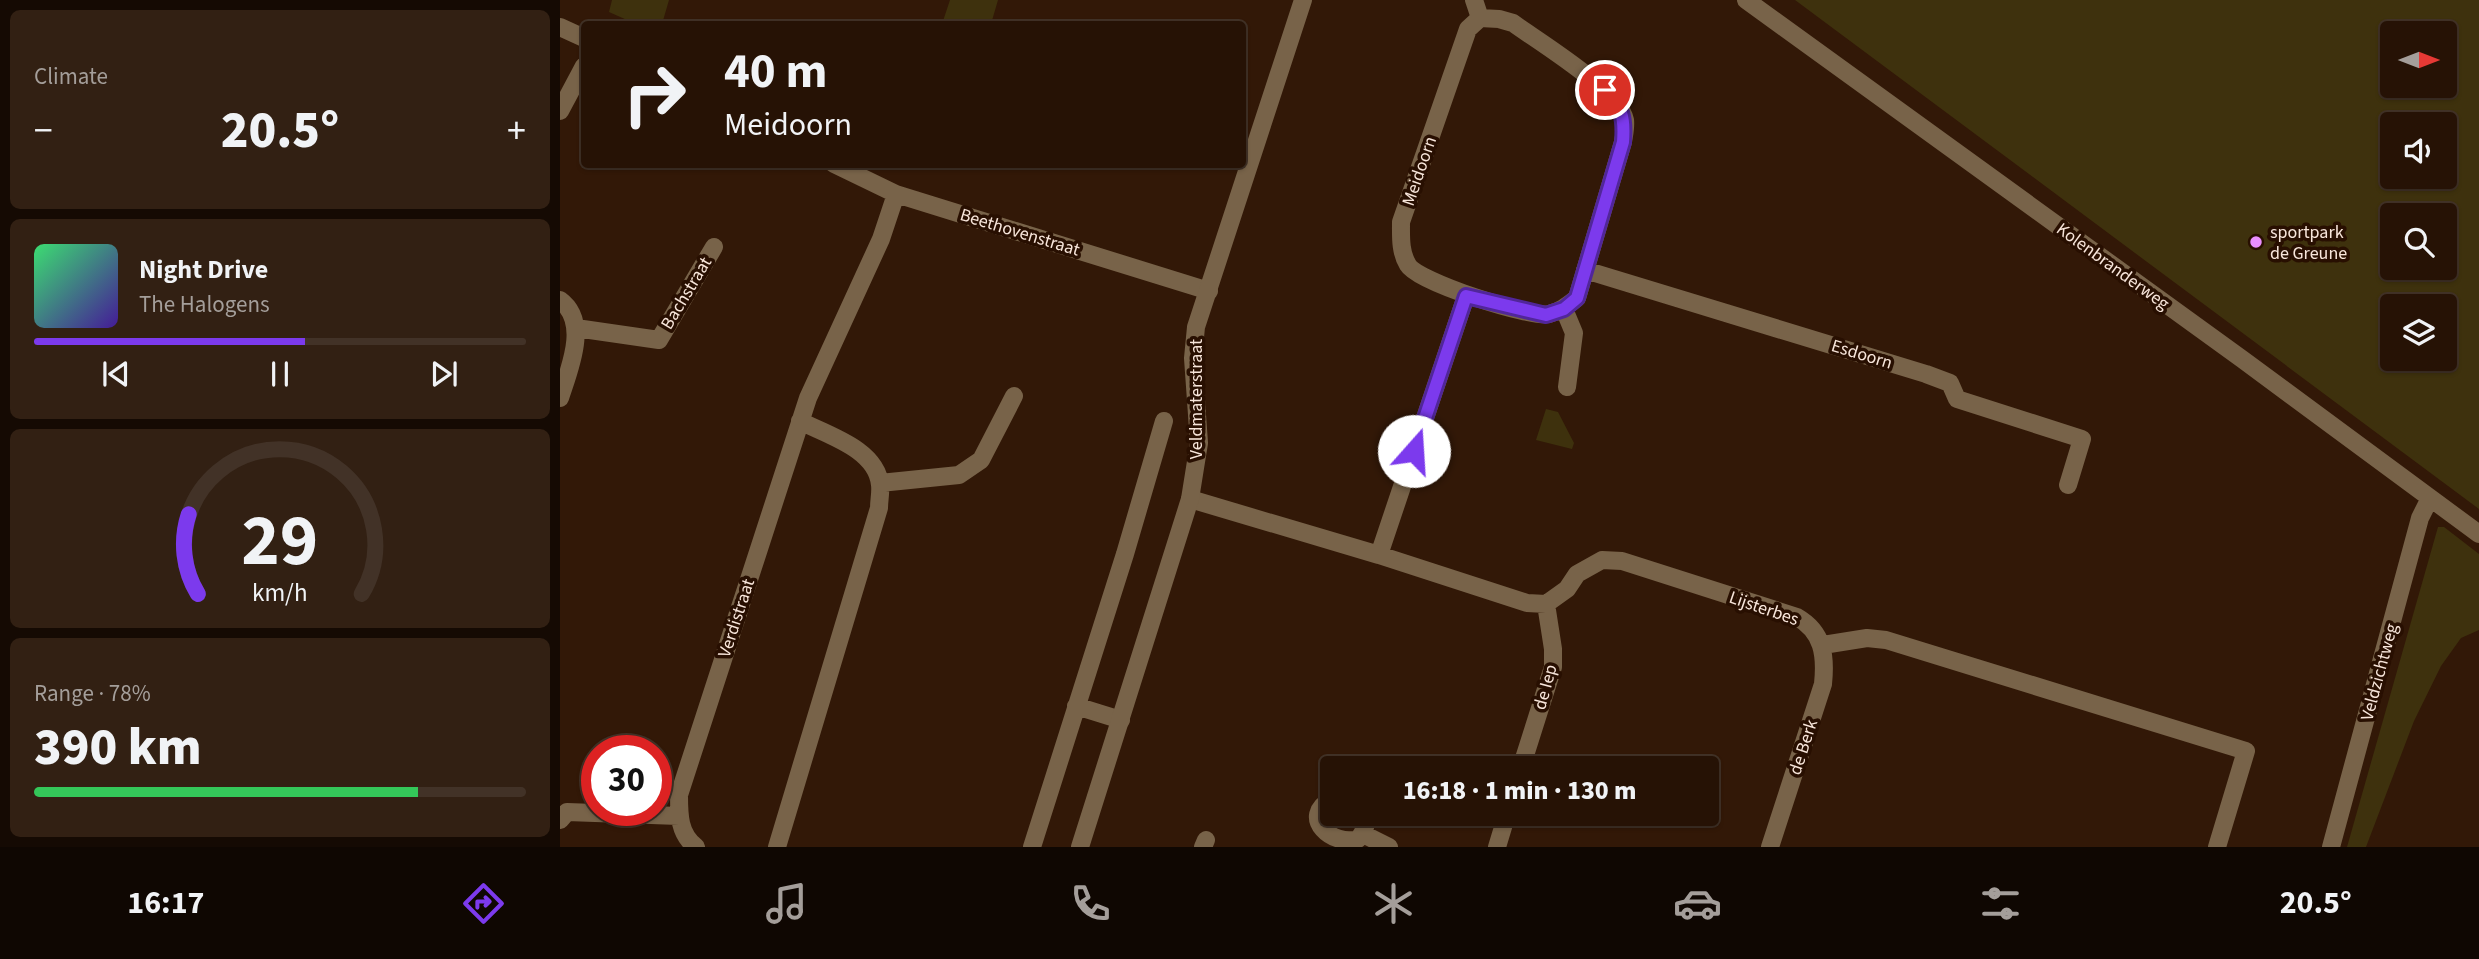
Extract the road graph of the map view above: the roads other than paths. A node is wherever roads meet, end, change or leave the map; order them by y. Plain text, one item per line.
1 (1303, 0) edge
2 (1474, 0) edge
3 (1746, 0) edge
4 (1480, 18) junction
5 (560, 27) edge
6 (581, 37) edge
7 (581, 72) edge
8 (560, 111) edge
9 (842, 168) edge
10 (896, 194) junction
11 (714, 247) dead end
12 (1586, 270) junction
13 (1209, 291) junction
14 (1466, 296) junction
15 (560, 300) edge
16 (1564, 309) junction
17 (576, 328) junction
18 (1567, 387) dead end
19 (1014, 396) dead end
20 (560, 398) edge
21 (800, 421) junction
22 (1164, 421) dead end
23 (880, 483) junction
24 (2068, 485) dead end
25 (2430, 498) junction
26 (1190, 499) junction
27 (2479, 534) edge
28 (1379, 555) junction
29 (1546, 604) junction
30 (1823, 645) junction
31 (1076, 706) junction
32 (1121, 720) junction
33 (1525, 756) edge
34 (1320, 812) edge
35 (679, 816) junction
36 (560, 820) edge
37 (1365, 826) edge
38 (1506, 826) edge
39 (1363, 834) junction
40 (1503, 846) edge
41 (696, 847) edge
42 (777, 847) edge
43 (1032, 847) edge
44 (1080, 847) edge
45 (1389, 847) edge
46 (1770, 847) edge
47 (2217, 847) edge
48 (2331, 847) edge

1 - 13 street, Veldmaterstraat
2 - 4 street
3 - 25 street, Kolenbranderweg
4 - 12 street
4 - 14 street, Meidoorn
5 - 6 street
7 - 8 street
9 - 10 street, Beethovenstraat
10 - 13 street, Beethovenstraat
10 - 21 street, Verdistraat
11 - 17 street, Bachstraat
12 - 16 street
12 - 24 street, Esdoorn
13 - 26 street, Veldmaterstraat
14 - 16 street, Meidoorn
14 - 28 street
15 - 17 street
16 - 18 street
17 - 20 street
19 - 23 street
21 - 23 street
21 - 35 street, Verdistraat
22 - 31 street, Veldmaterstraat
23 - 42 street
25 - 27 street, Kolenbranderweg
25 - 48 street, Veldzichtweg
26 - 28 street
26 - 32 street, Veldmaterstraat
28 - 29 street
29 - 30 street, Lijsterbes
29 - 33 street, de Iep
30 - 46 street, de Berk
30 - 47 street
31 - 32 street
31 - 43 street, Veldmaterstraat
32 - 44 street, Veldmaterstraat
34 - 39 street
35 - 36 street
35 - 41 street
37 - 39 street
38 - 40 street
39 - 45 street

